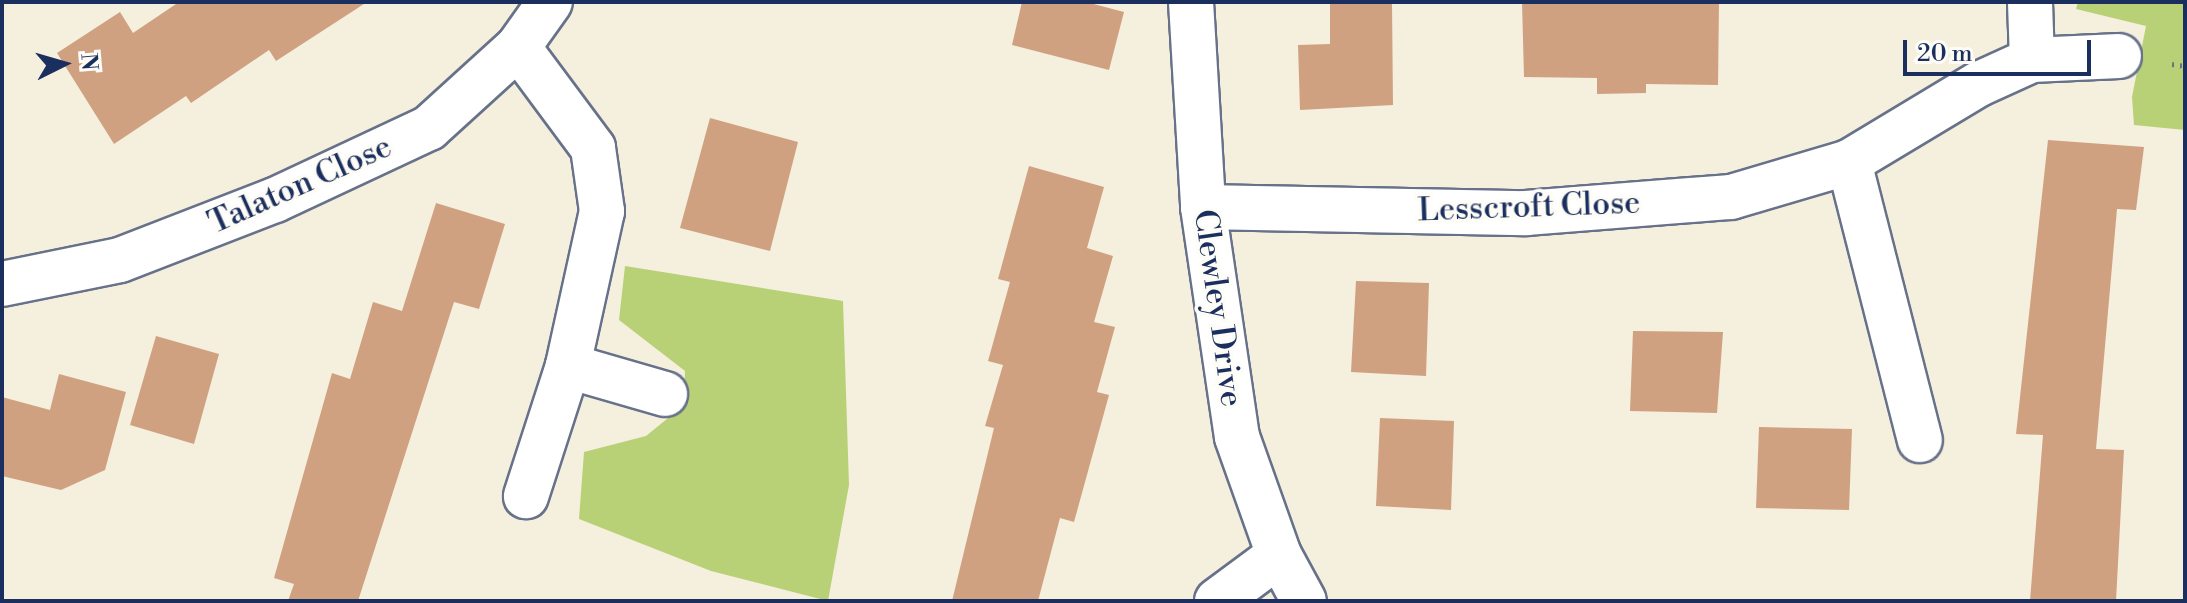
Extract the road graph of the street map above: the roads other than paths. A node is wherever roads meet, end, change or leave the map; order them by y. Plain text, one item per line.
1 (550, 2) edge
2 (1191, 2) edge
3 (2030, 2) edge
4 (518, 47) junction
5 (2119, 56) dead end
6 (2032, 60) junction
7 (1849, 162) junction
8 (1203, 207) junction
9 (2, 284) edge
10 (568, 366) junction
11 (665, 394) dead end
12 (1920, 440) dead end
13 (526, 496) dead end
14 (1279, 555) junction
15 (1217, 601) edge
16 (1304, 601) edge

1 - 4 street, Talaton Close
2 - 8 street, Clewley Drive
3 - 6 street
4 - 9 street, Talaton Close
4 - 10 street
5 - 6 street
6 - 7 street, Lesscroft Close
7 - 8 street, Lesscroft Close
7 - 12 street
8 - 14 street, Clewley Drive
10 - 11 street
10 - 13 street
14 - 15 street
14 - 16 street, Clewley Drive

